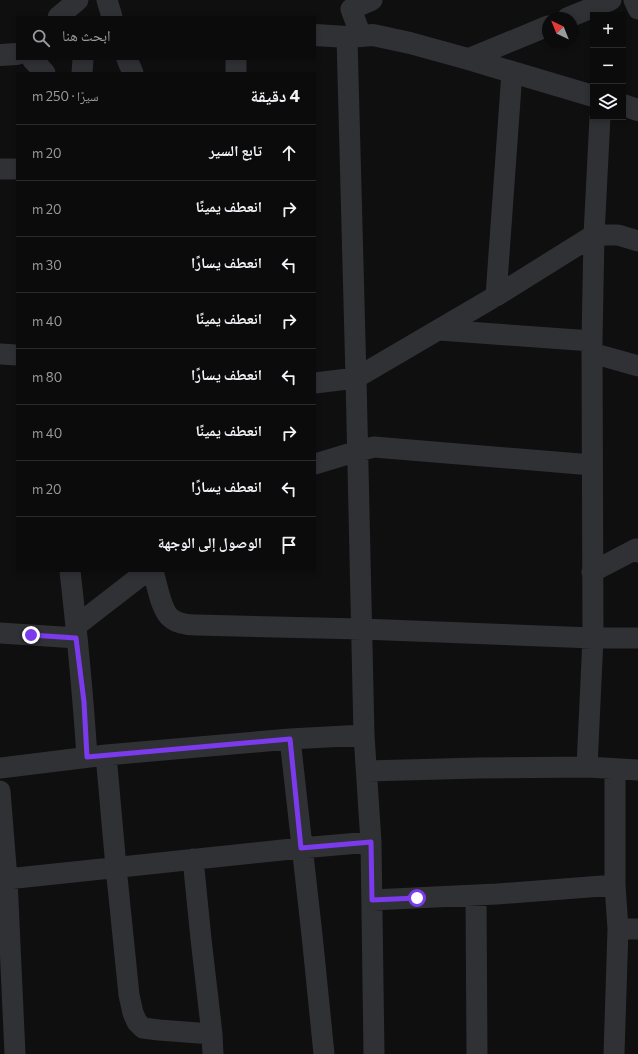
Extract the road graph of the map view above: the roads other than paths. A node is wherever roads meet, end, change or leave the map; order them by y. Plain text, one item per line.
1 (78, 0) edge
2 (106, 0) edge
3 (372, 0) edge
4 (611, 0) edge
5 (634, 0) edge
6 (349, 4) edge
7 (638, 9) edge
8 (578, 14) edge
9 (59, 16) edge
10 (112, 16) edge
11 (542, 28) edge
12 (316, 35) edge
13 (354, 37) junction
14 (468, 59) junction
15 (24, 60) edge
16 (83, 60) edge
17 (127, 60) edge
18 (236, 60) edge
19 (43, 72) edge
20 (82, 72) edge
21 (132, 72) edge
22 (236, 72) edge
23 (512, 72) junction
24 (590, 95) edge
25 (626, 106) edge
26 (638, 110) edge
27 (600, 120) edge
28 (0, 169) edge
29 (16, 169) edge
30 (594, 235) junction
31 (638, 241) edge
32 (496, 296) junction
33 (439, 330) junction
34 (592, 347) junction
35 (0, 354) edge
36 (16, 355) edge
37 (638, 366) edge
38 (356, 378) junction
39 (316, 383) edge
40 (358, 451) junction
41 (316, 464) edge
42 (592, 465) junction
43 (637, 549) edge
44 (70, 572) edge
45 (146, 572) edge
46 (153, 572) edge
47 (592, 572) junction
48 (362, 629) junction
49 (76, 632) junction
50 (0, 633) edge
51 (593, 638) junction
52 (638, 638) edge
53 (364, 735) junction
54 (290, 739) junction
55 (96, 756) junction
56 (587, 767) junction
57 (0, 768) edge
58 (615, 769) junction
59 (638, 770) edge
60 (367, 771) junction
61 (0, 791) edge
62 (371, 842) junction
63 (301, 848) junction
64 (193, 859) junction
65 (116, 868) junction
66 (7, 879) junction
67 (615, 885) junction
68 (476, 895) junction
69 (372, 900) junction
70 (628, 929) edge
71 (212, 1044) edge
72 (15, 1054) edge
73 (324, 1054) edge
74 (374, 1054) edge
75 (477, 1054) edge
76 (614, 1054) edge

1 - 9 street
2 - 10 street
3 - 6 street
4 - 8 street
5 - 7 street
6 - 13 street
11 - 14 street
12 - 13 street
13 - 14 street
13 - 38 street
14 - 23 street
15 - 19 street
16 - 20 street
17 - 21 street
18 - 22 street
23 - 24 street
23 - 32 street
25 - 26 street
27 - 30 street
28 - 29 street
30 - 31 street
30 - 32 street
30 - 34 street
32 - 33 street
33 - 34 street
33 - 38 street
34 - 37 street
34 - 42 street
35 - 36 street
38 - 39 street
38 - 40 street
40 - 41 street
40 - 42 street
40 - 48 street
42 - 47 street
43 - 47 street
44 - 49 street
45 - 49 street
46 - 48 street
47 - 51 street
48 - 51 street
48 - 53 street
49 - 50 street
49 - 55 street
51 - 52 street
51 - 56 street
53 - 54 street
53 - 60 street
54 - 55 street
54 - 63 street
55 - 57 street
55 - 65 street
56 - 58 street
56 - 60 street
58 - 59 street
58 - 67 street
60 - 62 street
61 - 66 street
62 - 63 street
62 - 69 street
63 - 64 street
63 - 73 street
64 - 65 street
64 - 71 street
65 - 66 street
65 - 71 street
66 - 72 street
67 - 68 street
67 - 70 street
68 - 69 street
68 - 75 street
69 - 74 street
70 - 76 street

